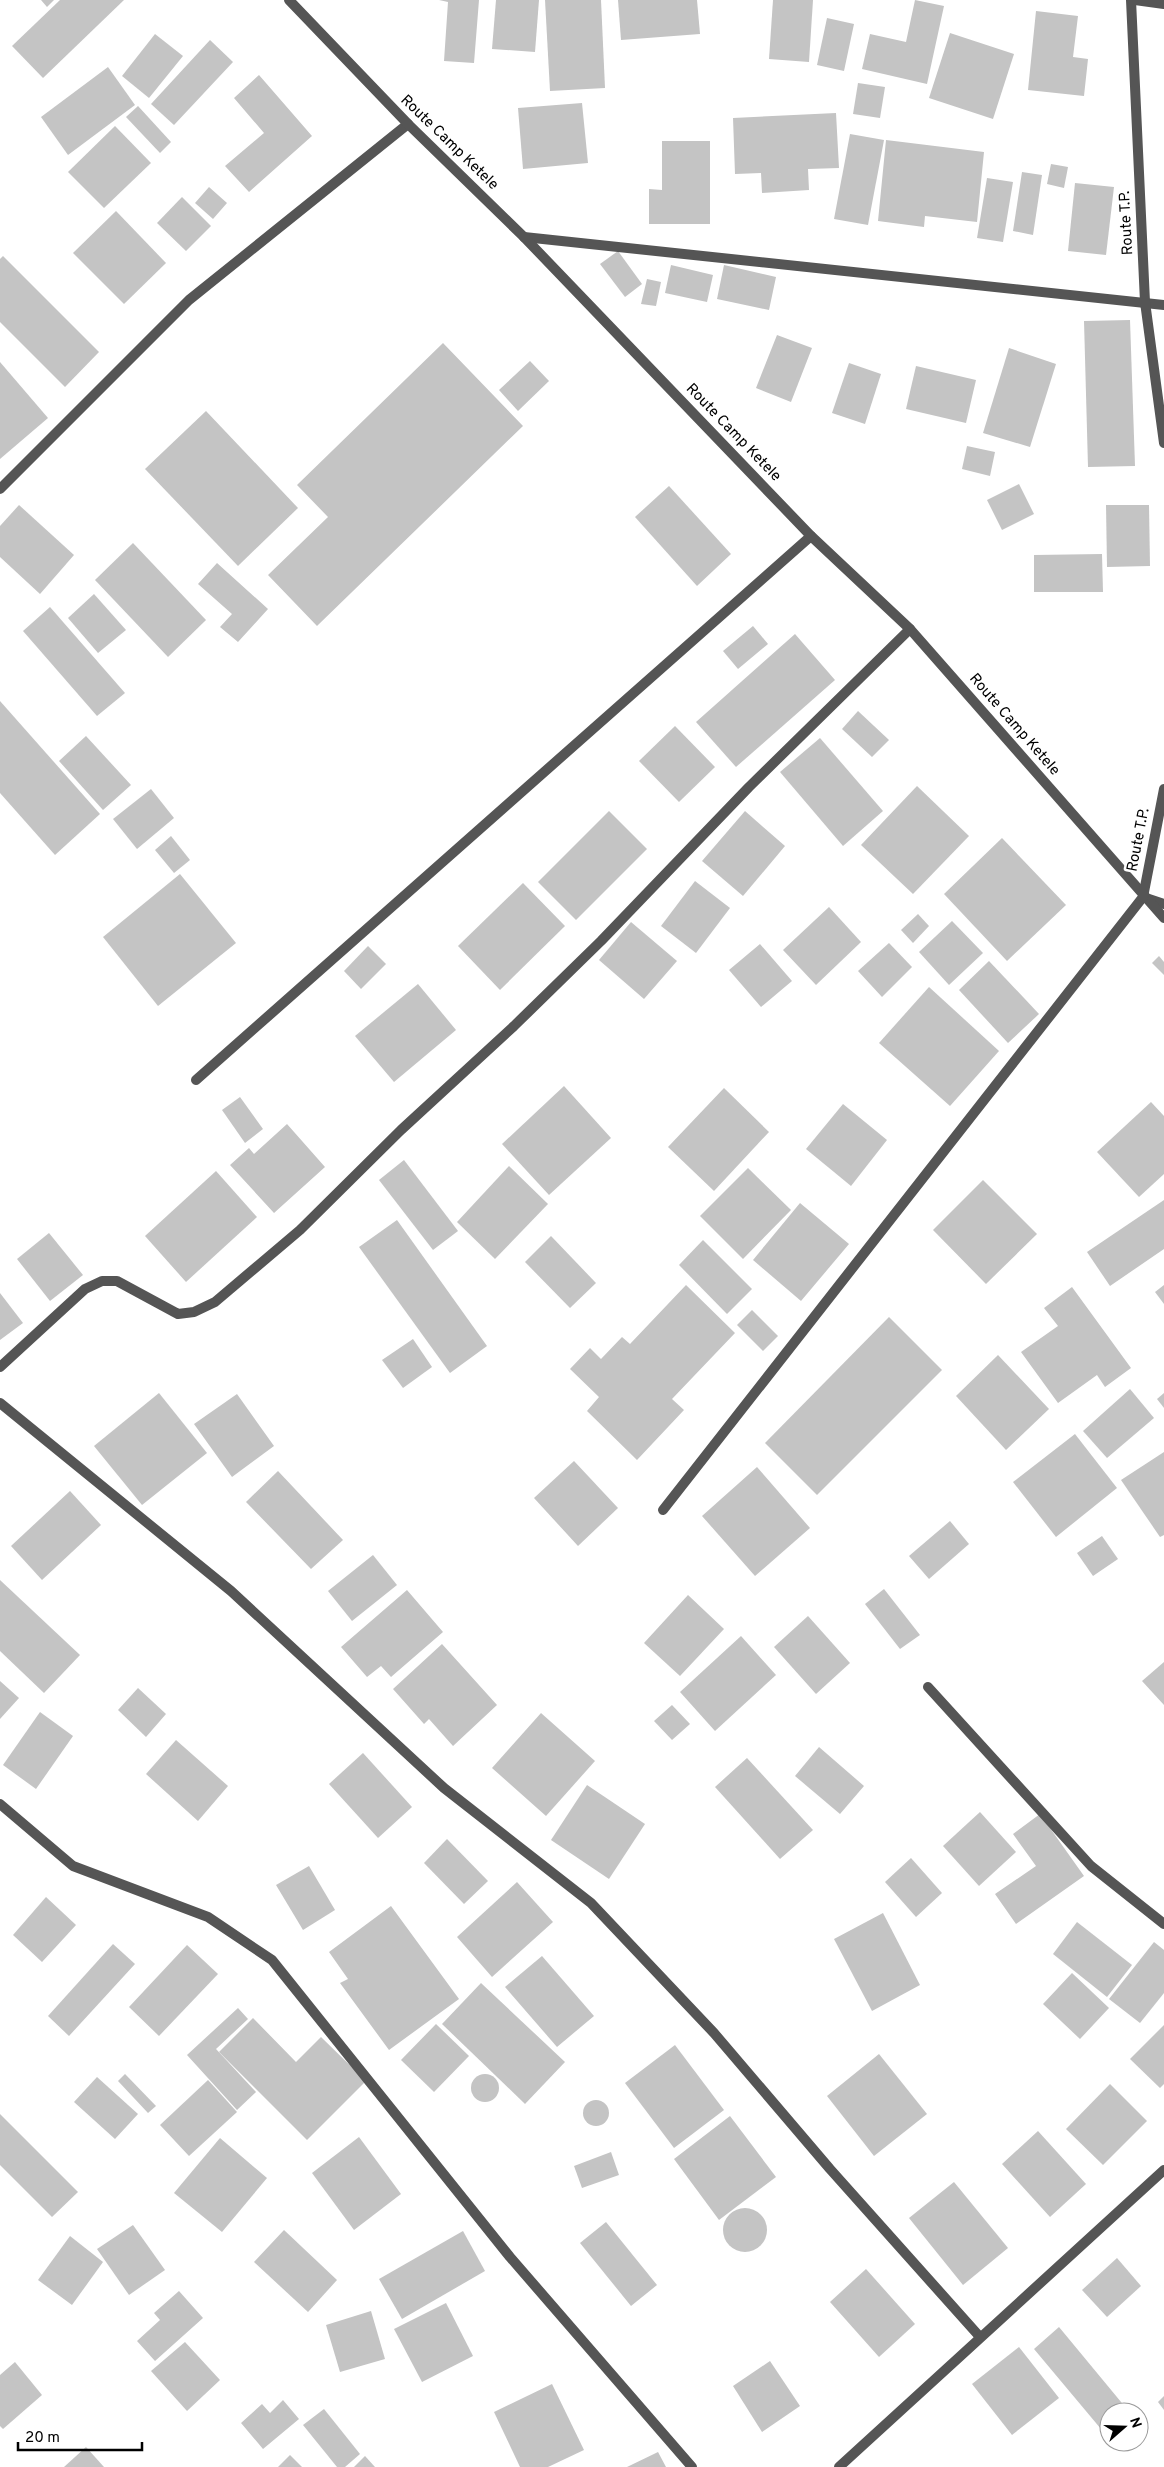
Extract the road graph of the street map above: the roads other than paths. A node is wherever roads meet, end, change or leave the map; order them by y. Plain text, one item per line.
1 (289, 0) edge
2 (1131, 0) edge
3 (1136, 0) edge
4 (1164, 4) edge
5 (408, 124) junction
6 (524, 237) junction
7 (1145, 302) junction
8 (1164, 305) edge
9 (1164, 443) edge
10 (0, 489) edge
11 (810, 536) junction
12 (910, 629) junction
13 (1164, 789) edge
14 (1144, 897) junction
15 (1164, 904) edge
16 (1164, 918) edge
17 (196, 1080) dead end
18 (0, 1367) edge
19 (0, 1403) edge
20 (663, 1510) dead end
21 (928, 1687) dead end
22 (0, 1804) edge
23 (1164, 1924) edge
24 (1164, 2170) edge
25 (980, 2337) junction
26 (692, 2467) edge
27 (839, 2467) edge

1 - 5 street, Route Camp Ketele
2 - 7 street, Route T.P.
3 - 4 street
5 - 6 street, Route Camp Ketele
5 - 10 street
6 - 7 street
6 - 11 street, Route Camp Ketele
7 - 8 street
7 - 9 street, Route T.P.
11 - 12 street, Route Camp Ketele
11 - 17 street
12 - 14 street, Route Camp Ketele
12 - 18 street
13 - 14 street, Route T.P.
14 - 15 street
14 - 16 street, Route Camp Ketele
14 - 20 street
19 - 25 street
21 - 23 street
22 - 26 street
24 - 25 street
25 - 27 street

